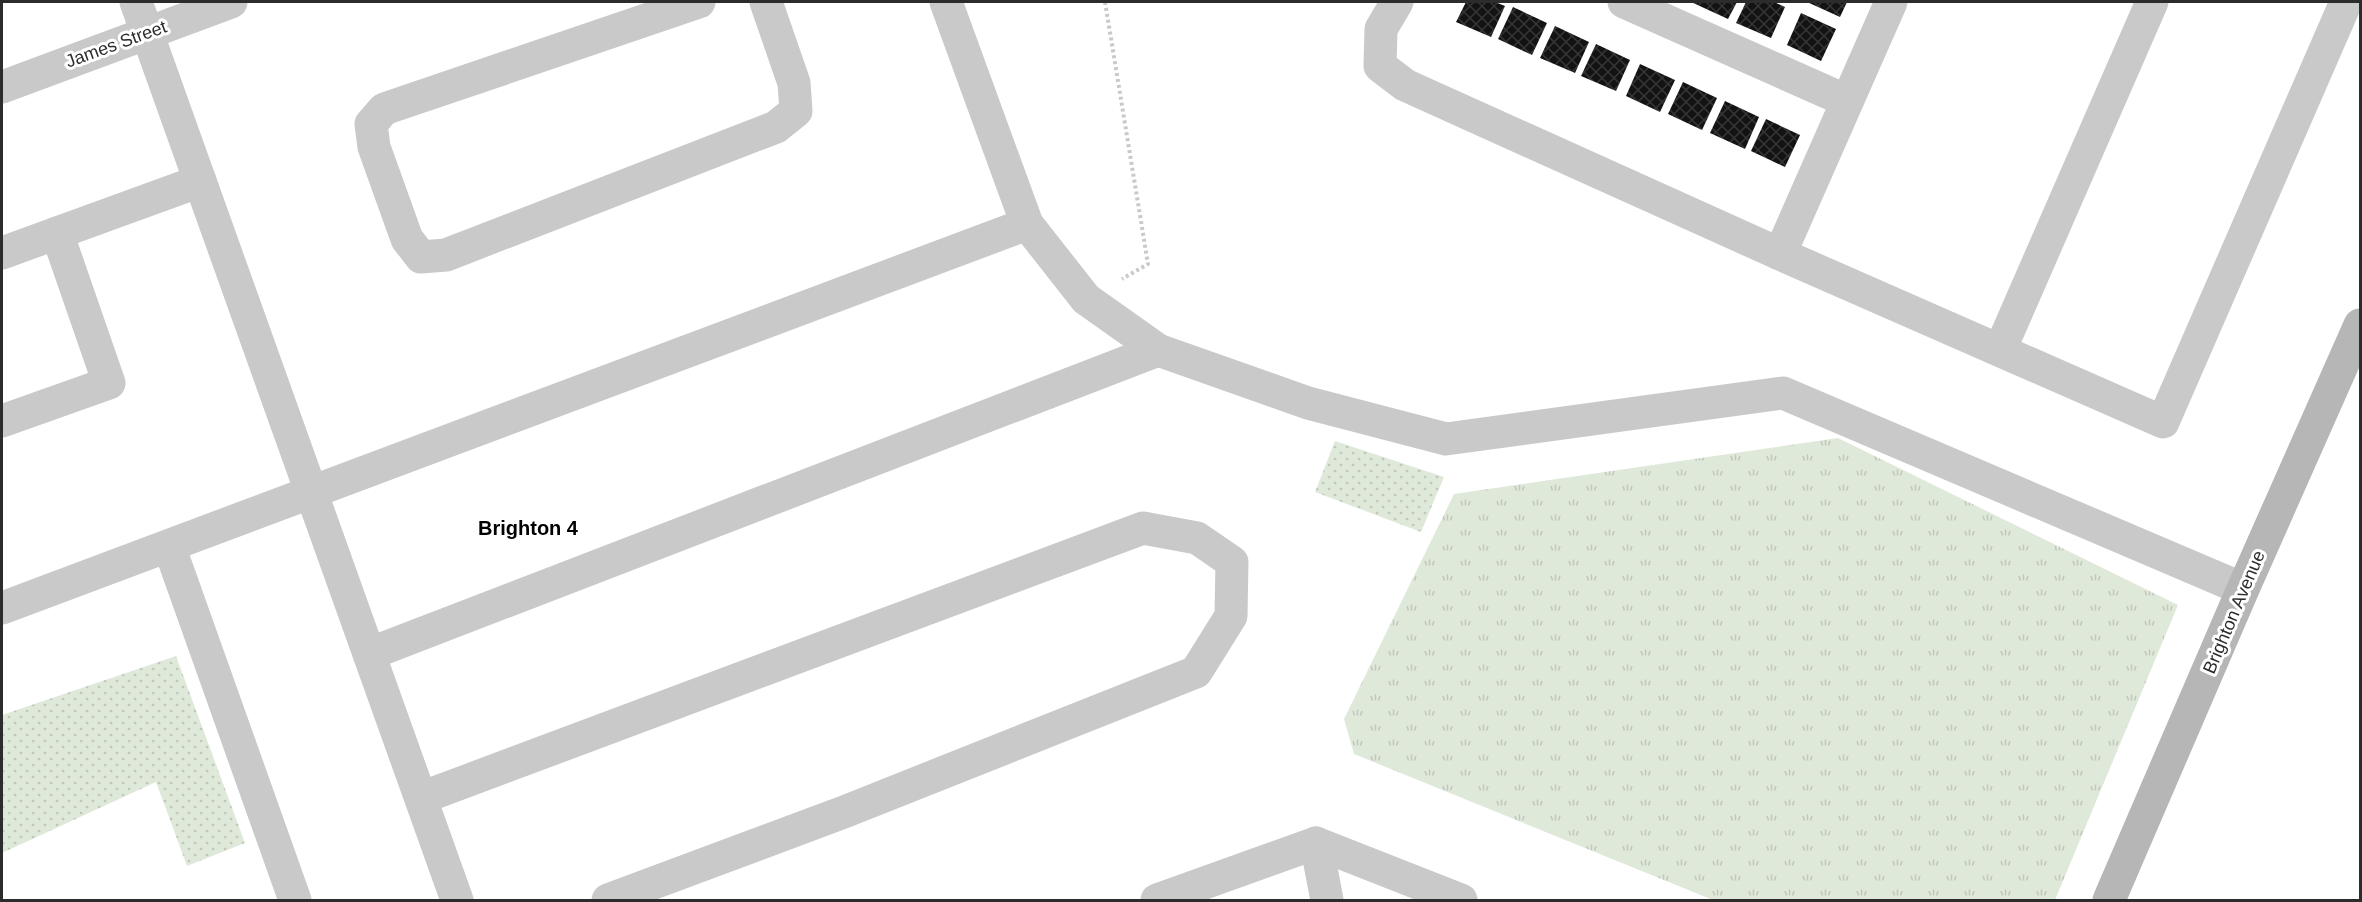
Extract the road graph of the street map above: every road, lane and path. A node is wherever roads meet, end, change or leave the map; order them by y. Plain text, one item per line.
1 (136, 2) edge
2 (231, 2) edge
3 (699, 2) edge
4 (766, 2) edge
5 (945, 2) edge
6 (1105, 2) edge
7 (1397, 2) edge
8 (1624, 2) edge
9 (1891, 2) edge
10 (2152, 2) edge
11 (2346, 2) edge
12 (147, 33) junction
13 (2, 87) edge
14 (1847, 102) junction
15 (200, 181) junction
16 (1027, 224) junction
17 (57, 233) junction
18 (2, 253) edge
19 (1780, 254) junction
20 (1086, 299) junction
21 (2361, 325) edge
22 (1158, 350) junction
23 (2000, 350) junction
24 (2, 421) edge
25 (312, 492) junction
26 (169, 546) junction
27 (2243, 589) junction
28 (2, 608) edge
29 (369, 654) junction
30 (421, 798) junction
31 (1316, 843) junction
32 (295, 900) edge
33 (457, 900) edge
34 (608, 900) edge
35 (1162, 900) edge
36 (1327, 900) edge
37 (1461, 900) edge
38 (2109, 900) edge

1 - 12 street
2 - 12 street, James Street
3 - 4 street
5 - 16 street
6 - 20 path
7 - 19 street
8 - 14 street
9 - 14 street
10 - 23 street
11 - 23 street
12 - 13 street, James Street
12 - 15 street
14 - 19 street
15 - 17 street
15 - 25 street
16 - 20 street
16 - 25 street
17 - 18 street
17 - 24 street
19 - 23 street
20 - 22 street
21 - 27 main road, Brighton Avenue
22 - 27 street
22 - 29 street
25 - 26 street
25 - 29 street
26 - 28 street
26 - 32 street
27 - 38 main road, Brighton Avenue
29 - 30 street
30 - 33 street
30 - 34 street
31 - 35 street
31 - 36 street
31 - 37 street

